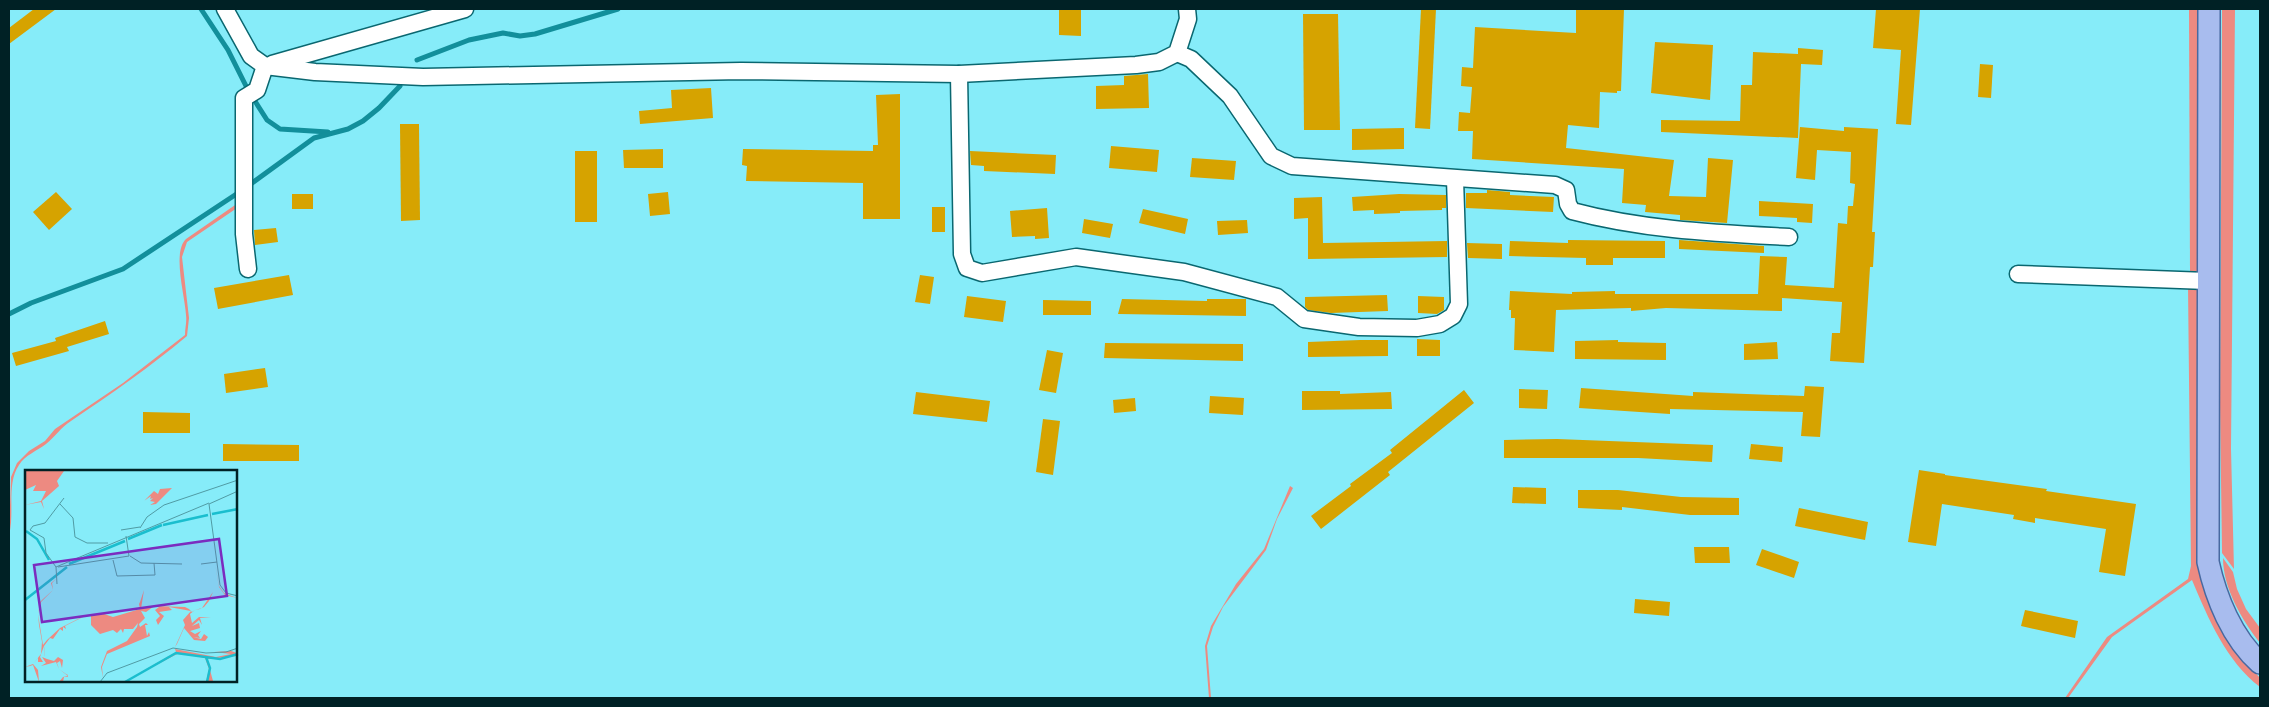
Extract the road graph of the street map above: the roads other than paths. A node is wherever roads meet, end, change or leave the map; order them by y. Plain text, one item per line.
1 (225, 9) edge
2 (465, 9) edge
3 (1187, 9) edge
4 (2209, 9) edge
5 (1177, 53) junction
6 (266, 66) junction
7 (960, 74) junction
8 (1455, 180) junction
9 (1789, 237) dead end
10 (248, 269) dead end
11 (2018, 274) dead end
12 (2207, 281) junction
13 (2260, 663) edge

1 - 6 street
2 - 6 street
3 - 5 street
4 - 12 main road
5 - 7 street
5 - 8 street
6 - 7 street
6 - 10 street
7 - 8 street
8 - 9 street
11 - 12 street
12 - 13 main road

